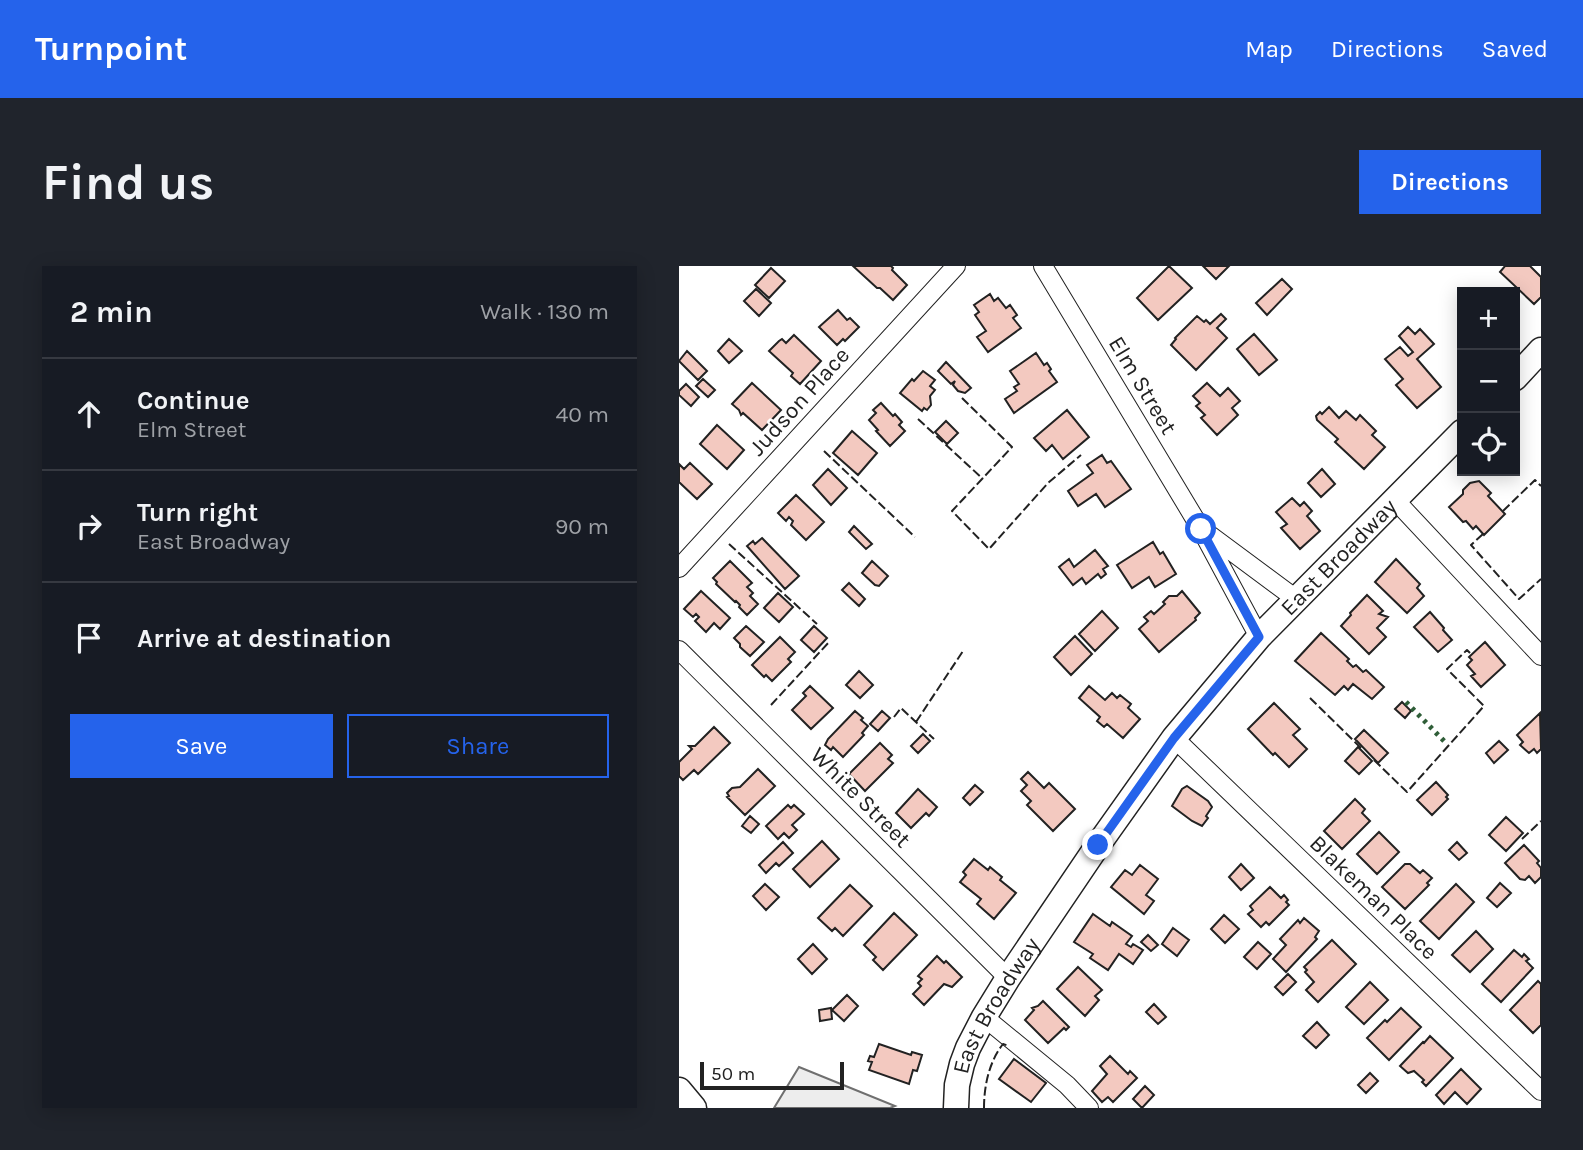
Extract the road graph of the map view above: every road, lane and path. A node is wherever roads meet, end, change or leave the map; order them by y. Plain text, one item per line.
1 (956, 266) edge
2 (1043, 266) edge
3 (1541, 350) edge
4 (1520, 373) edge
5 (1457, 437) edge
6 (1395, 500) junction
7 (1201, 529) junction
8 (679, 568) edge
9 (1296, 599) junction
10 (1259, 637) junction
11 (679, 650) edge
12 (1541, 656) edge
13 (1174, 738) junction
14 (1008, 978) junction
15 (984, 1017) junction
16 (679, 1090) edge
17 (1541, 1091) edge
18 (694, 1108) edge
19 (956, 1108) edge
20 (1089, 1108) edge

1 - 8 street, Judson Place
2 - 7 street, Elm Street
3 - 4 street
5 - 6 street, East Broadway
6 - 9 street, East Broadway
6 - 12 street
7 - 9 street, Elm Street
7 - 10 street, Elm Street
9 - 10 street, East Broadway
10 - 13 street, East Broadway
11 - 14 street, White Street
13 - 14 street, East Broadway
13 - 17 street, Blakeman Place
14 - 15 street, East Broadway
15 - 19 street, East Broadway
15 - 20 street
16 - 18 street

